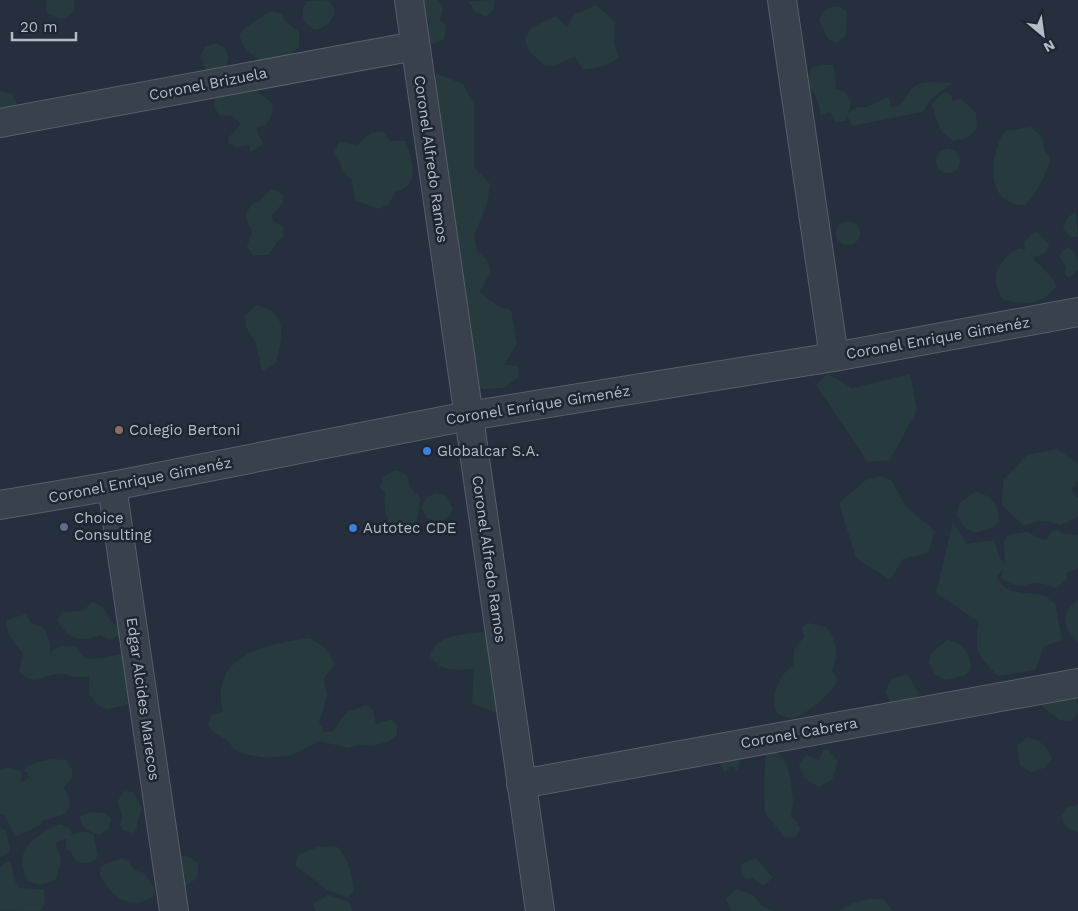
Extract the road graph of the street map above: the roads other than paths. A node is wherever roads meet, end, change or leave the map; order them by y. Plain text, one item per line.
1 (409, 0) edge
2 (782, 0) edge
3 (415, 46) junction
4 (0, 123) edge
5 (1078, 312) edge
6 (834, 356) junction
7 (468, 416) junction
8 (112, 486) junction
9 (0, 505) edge
10 (1078, 683) edge
11 (521, 784) junction
12 (174, 911) edge
13 (540, 911) edge

1 - 3 street, Coronel Alfredo Ramos
2 - 6 street
3 - 4 street, Coronel Brizuela
3 - 7 street, Coronel Alfredo Ramos
5 - 6 street, Coronel Enrique Gimenéz
6 - 7 street, Coronel Enrique Gimenéz
7 - 8 street, Coronel Enrique Gimenéz
7 - 11 street, Coronel Alfredo Ramos
8 - 9 street, Coronel Enrique Gimenéz
8 - 12 street, Edgar Alcides Marecos
10 - 11 street, Coronel Cabrera
11 - 13 street, Coronel Alfredo Ramos

